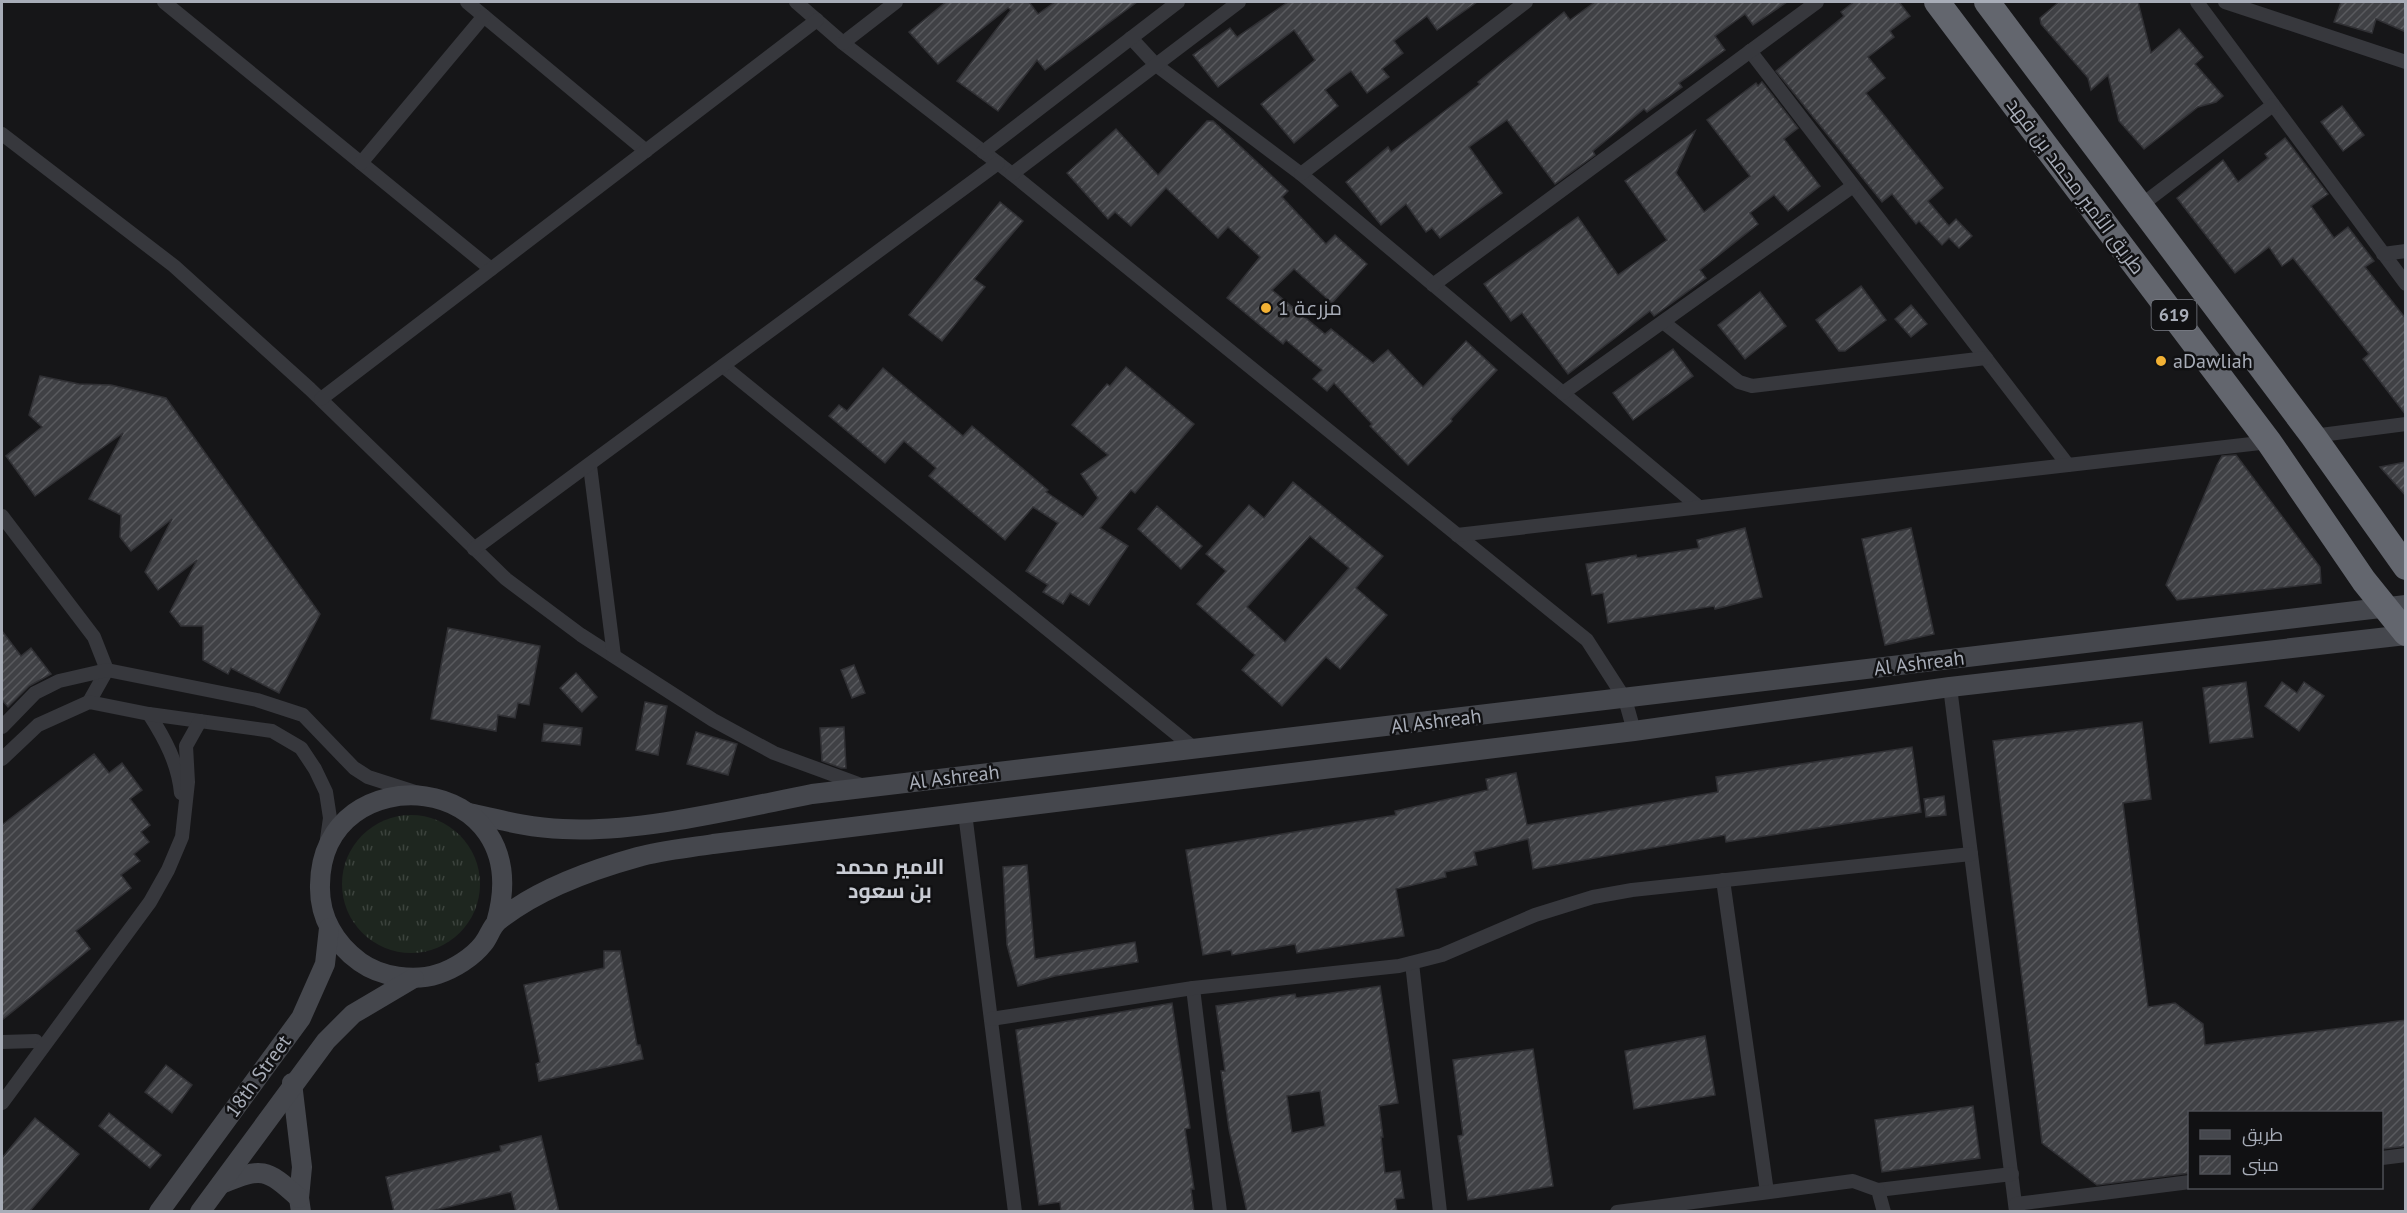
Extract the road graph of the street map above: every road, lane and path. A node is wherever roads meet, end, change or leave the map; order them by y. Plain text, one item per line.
1 (164, 2) edge
2 (467, 2) edge
3 (796, 2) edge
4 (896, 2) edge
5 (1178, 2) edge
6 (1239, 2) edge
7 (1526, 2) edge
8 (1818, 2) edge
9 (1937, 2) edge
10 (1987, 2) edge
11 (2197, 2) edge
12 (2225, 2) edge
13 (484, 16) junction
14 (817, 20) junction
15 (1131, 38) junction
16 (843, 43) junction
17 (1750, 51) junction
18 (2406, 62) edge
19 (1156, 65) junction
20 (2273, 105) junction
21 (2, 134) edge
22 (646, 151) junction
23 (983, 152) junction
24 (361, 163) junction
25 (998, 163) junction
26 (1012, 174) junction
27 (1300, 174) junction
28 (1853, 186) junction
29 (2140, 206) junction
30 (2406, 251) edge
31 (2383, 254) junction
32 (491, 269) junction
33 (2406, 284) edge
34 (1433, 285) junction
35 (1663, 322) junction
36 (1986, 358) junction
37 (723, 366) junction
38 (1563, 393) junction
39 (321, 399) junction
40 (2406, 424) edge
41 (2313, 436) junction
42 (2269, 442) junction
43 (2068, 465) junction
44 (590, 466) junction
45 (1699, 507) junction
46 (2, 516) edge
47 (1457, 535) junction
48 (474, 549) junction
49 (2406, 567) edge
50 (2396, 606) edge
51 (2406, 634) edge
52 (614, 656) junction
53 (107, 670) junction
54 (1950, 687) junction
55 (1625, 699) junction
56 (89, 702) junction
57 (149, 714) junction
58 (200, 721) junction
59 (2, 727) edge
60 (1634, 731) junction
61 (1195, 749) junction
62 (2, 759) edge
63 (868, 787) junction
64 (418, 793) junction
65 (469, 813) junction
66 (965, 813) junction
67 (1971, 854) junction
68 (325, 855) junction
69 (1722, 880) junction
70 (496, 922) junction
71 (329, 928) junction
72 (1412, 963) junction
73 (414, 978) junction
74 (1193, 988) junction
75 (991, 1019) junction
76 (36, 1041) junction
77 (2, 1042) edge
78 (292, 1083) junction
79 (2, 1088) edge
80 (2, 1103) edge
81 (2406, 1155) edge
82 (2383, 1158) edge
83 (2012, 1174) junction
84 (2188, 1182) edge
85 (221, 1184) junction
86 (1878, 1190) junction
87 (1767, 1192) junction
88 (300, 1205) edge
89 (2016, 1208) edge
90 (159, 1212) edge
91 (200, 1212) edge
92 (1015, 1212) edge
93 (1220, 1212) edge
94 (1440, 1212) edge
95 (1617, 1212) edge
96 (1884, 1212) edge

1 - 24 street
2 - 13 street
3 - 14 street
4 - 16 street
5 - 15 street
6 - 19 street
7 - 27 street
8 - 17 street
9 - 42 highway, طريق الأمير محمد بن فهد / 619
10 - 29 highway, طريق الأمير محمد بن فهد / 619
11 - 20 street
12 - 18 street
13 - 22 street
13 - 24 street
14 - 16 street
14 - 22 street
15 - 19 street
15 - 23 street
16 - 23 street
17 - 28 street
17 - 34 street
19 - 26 street
19 - 27 street
20 - 29 street
20 - 31 street
21 - 39 street
22 - 32 street
23 - 25 street
24 - 32 street
25 - 26 street
25 - 37 street
26 - 47 street
27 - 34 street
28 - 35 street
28 - 36 street
29 - 41 highway, طريق الأمير محمد بن فهد / 619
30 - 31 street
31 - 33 street
32 - 39 street
34 - 38 street
35 - 36 street
35 - 38 street
36 - 43 street
37 - 44 street
37 - 61 street
38 - 45 street
39 - 48 street
40 - 41 street
41 - 49 highway, طريق الأمير محمد بن فهد / 619
42 - 43 street
42 - 50 highway, طريق الأمير محمد بن فهد / 619
43 - 45 street
44 - 48 street
44 - 52 street
45 - 47 street
46 - 53 street
47 - 55 street
48 - 52 street
50 - 51 highway, طريق الأمير محمد بن فهد / 619
50 - 55 street, Al Ashreah
51 - 54 street
52 - 63 street
53 - 56 street
53 - 59 street
53 - 64 street
54 - 60 street
54 - 67 street
55 - 60 street
55 - 61 street, Al Ashreah
56 - 57 street
56 - 62 street
57 - 58 street
57 - 76 street
58 - 68 street
58 - 80 street
60 - 66 street
61 - 63 street, Al Ashreah
63 - 65 street, Al Ashreah
64 - 65 street
64 - 68 street
65 - 70 street
66 - 70 street
66 - 75 street
67 - 69 street
67 - 83 street
68 - 71 street
69 - 72 street
69 - 87 street
70 - 73 street
71 - 73 street
71 - 90 street, 18th Street
72 - 74 street
72 - 94 street
73 - 78 street
74 - 75 street
74 - 93 street
75 - 92 street
76 - 77 street
76 - 79 street
78 - 85 street
78 - 88 street
81 - 82 street
83 - 86 street
83 - 89 street
84 - 89 street
85 - 88 street
85 - 91 street
86 - 87 street
86 - 96 street
87 - 95 street

